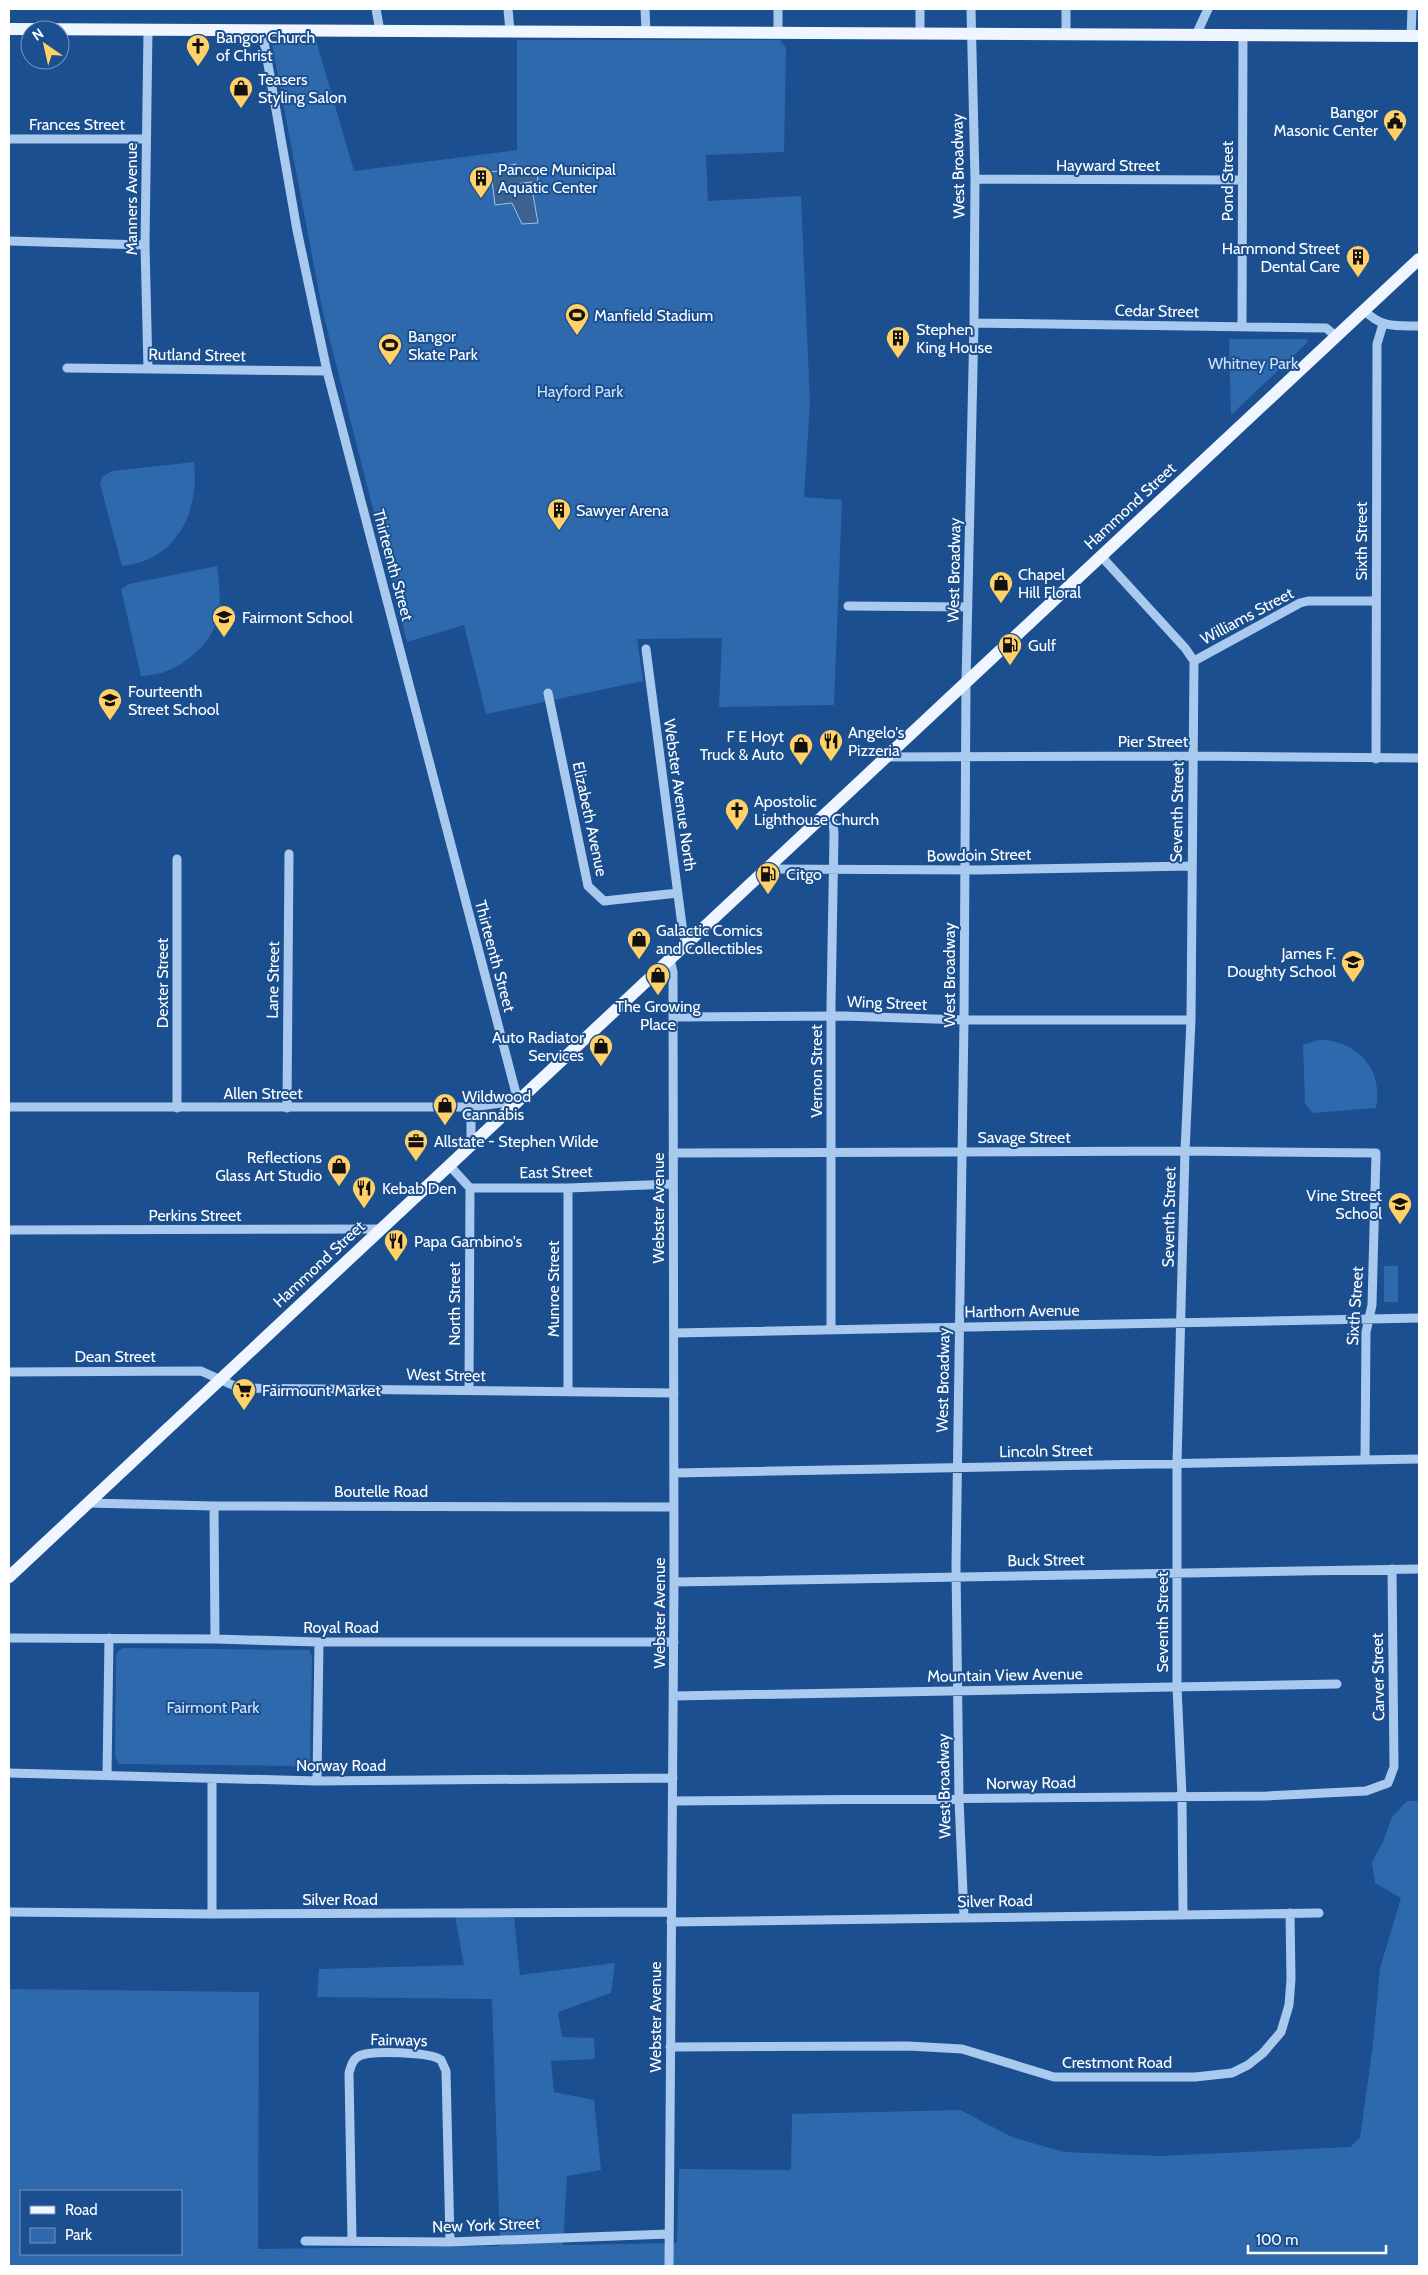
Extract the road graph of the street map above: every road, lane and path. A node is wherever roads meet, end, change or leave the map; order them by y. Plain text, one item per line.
1 (376, 9) edge
2 (508, 9) edge
3 (645, 9) edge
4 (778, 9) edge
5 (920, 9) edge
6 (971, 9) edge
7 (1066, 9) edge
8 (1208, 9) edge
9 (1412, 9) edge
10 (9, 29) edge
11 (148, 30) junction
12 (262, 30) junction
13 (380, 31) junction
14 (510, 31) junction
15 (646, 32) junction
16 (778, 33) junction
17 (920, 34) junction
18 (970, 34) junction
19 (1066, 34) junction
20 (1196, 35) junction
21 (1243, 35) junction
22 (1415, 36) edge
23 (9, 139) edge
24 (146, 139) junction
25 (974, 179) junction
26 (1242, 180) junction
27 (9, 242) edge
28 (145, 245) junction
29 (1419, 259) edge
30 (1364, 310) junction
31 (974, 323) junction
32 (1383, 324) junction
33 (1419, 326) edge
34 (1242, 327) junction
35 (1336, 336) junction
36 (67, 368) dead end
37 (148, 369) junction
38 (327, 371) junction
39 (1101, 556) junction
40 (1376, 601) junction
41 (848, 606) dead end
42 (968, 607) junction
43 (646, 649) dead end
44 (1194, 661) junction
45 (966, 683) junction
46 (548, 693) dead end
47 (966, 756) junction
48 (1193, 756) junction
49 (886, 757) junction
50 (1419, 758) edge
51 (1376, 759) junction
52 (825, 814) junction
53 (289, 854) dead end
54 (177, 859) dead end
55 (1191, 866) junction
56 (767, 868) junction
57 (832, 870) junction
58 (965, 870) junction
59 (678, 893) junction
60 (686, 944) junction
61 (670, 960) junction
62 (673, 1017) junction
63 (831, 1017) junction
64 (964, 1020) junction
65 (1191, 1020) junction
66 (518, 1101) junction
67 (9, 1106) edge
68 (471, 1107) junction
69 (177, 1108) junction
70 (286, 1108) junction
71 (471, 1145) junction
72 (1185, 1151) junction
73 (832, 1152) junction
74 (673, 1153) junction
75 (961, 1153) junction
76 (1376, 1154) joint
77 (450, 1165) junction
78 (673, 1184) junction
79 (470, 1188) junction
80 (568, 1188) junction
81 (381, 1229) junction
82 (9, 1230) edge
83 (1419, 1318) edge
84 (1370, 1319) junction
85 (1181, 1322) junction
86 (958, 1327) junction
87 (831, 1330) junction
88 (674, 1333) junction
89 (9, 1372) edge
90 (220, 1379) junction
91 (469, 1390) junction
92 (568, 1391) junction
93 (674, 1393) junction
94 (1419, 1459) edge
95 (1365, 1460) junction
96 (1177, 1464) junction
97 (956, 1468) junction
98 (674, 1472) junction
99 (88, 1503) junction
100 (214, 1506) junction
101 (674, 1507) junction
102 (1392, 1569) junction
103 (1419, 1569) edge
104 (1177, 1572) junction
105 (9, 1577) edge
106 (956, 1577) junction
107 (674, 1582) junction
108 (9, 1638) edge
109 (109, 1638) junction
110 (215, 1639) junction
111 (320, 1642) junction
112 (674, 1642) junction
113 (1337, 1684) dead end
114 (1177, 1688) junction
115 (957, 1691) junction
116 (673, 1696) junction
117 (9, 1773) edge
118 (107, 1775) junction
119 (672, 1778) junction
120 (212, 1779) junction
121 (317, 1781) junction
122 (1388, 1783) joint
123 (1182, 1796) junction
124 (959, 1799) junction
125 (673, 1801) junction
126 (9, 1912) edge
127 (1290, 1913) junction
128 (1318, 1913) dead end
129 (212, 1914) junction
130 (1183, 1914) junction
131 (671, 1917) junction
132 (964, 1917) junction
133 (670, 2047) junction
134 (669, 2234) junction
135 (352, 2240) junction
136 (305, 2241) dead end
137 (450, 2242) junction
138 (669, 2266) edge

1 - 13 street
2 - 14 street
3 - 15 street
4 - 16 street
5 - 17 street
6 - 18 street, West Broadway
7 - 19 street
8 - 20 street
9 - 22 street
10 - 11 main road
11 - 12 main road
11 - 24 street, Manners Avenue
12 - 13 main road
12 - 38 street, Thirteenth Street
13 - 14 main road
14 - 15 main road
15 - 16 main road
16 - 17 main road
17 - 18 main road
18 - 19 main road
18 - 25 street, West Broadway
19 - 20 main road
20 - 21 main road
21 - 22 main road
21 - 26 street, Pond Street
23 - 24 street, Frances Street
24 - 28 street, Manners Avenue
25 - 26 street, Hayward Street
25 - 31 street, West Broadway
26 - 34 street, Pond Street
27 - 28 street
28 - 37 street, Manners Avenue
29 - 30 main road, Hammond Street
30 - 32 street
30 - 35 main road, Hammond Street
31 - 34 street, Cedar Street
31 - 42 street, West Broadway
32 - 33 street
32 - 40 street, Sixth Street
34 - 35 street, Cedar Street
35 - 39 main road, Hammond Street
36 - 37 street, Rutland Street
37 - 38 street, Rutland Street
38 - 66 street, Thirteenth Street
39 - 44 street
39 - 45 main road, Hammond Street
40 - 44 street, Williams Street
40 - 51 street, Sixth Street
41 - 42 street
42 - 45 street, West Broadway
43 - 59 street, Webster Avenue North
44 - 48 street, Seventh Street
45 - 47 street, West Broadway
45 - 49 main road, Hammond Street
46 - 59 street, Elizabeth Avenue
47 - 48 street, Pier Street
47 - 49 street, Pier Street
47 - 58 street, West Broadway
48 - 51 street, Pier Street
48 - 55 street, Seventh Street
49 - 52 main road, Hammond Street
50 - 51 street, Pier Street
52 - 56 main road, Hammond Street
52 - 57 street, Vernon Street
53 - 70 street, Lane Street
54 - 69 street, Dexter Street
55 - 58 street, Bowdoin Street
55 - 65 street, Seventh Street
56 - 57 street, Bowdoin Street
56 - 60 main road, Hammond Street
57 - 58 street, Bowdoin Street
57 - 63 street, Vernon Street
58 - 64 street, West Broadway
59 - 60 street, Webster Avenue North
60 - 61 main road, Hammond Street
61 - 62 street, Webster Avenue
61 - 66 main road, Hammond Street
62 - 63 street, Wing Street
62 - 74 street, Webster Avenue
63 - 64 street, Wing Street
63 - 73 street, Vernon Street
64 - 65 street, Wing Street
64 - 75 street, West Broadway
65 - 72 street, Seventh Street
66 - 68 street, Allen Street
66 - 71 main road, Hammond Street
67 - 69 street, Allen Street
68 - 70 street, Allen Street
68 - 71 street
69 - 70 street, Allen Street
71 - 77 main road, Hammond Street
72 - 75 street, Savage Street
72 - 76 street, Savage Street
72 - 85 street, Seventh Street
73 - 74 street, Savage Street
73 - 75 street, Savage Street
73 - 87 street, Vernon Street
74 - 78 street, Webster Avenue
75 - 86 street, West Broadway
76 - 84 street, Sixth Street
77 - 79 street
77 - 81 main road, Hammond Street
78 - 80 street, East Street
78 - 88 street, Webster Avenue
79 - 80 street, East Street
79 - 91 street, North Street
80 - 92 street, Munroe Street
81 - 82 street, Perkins Street
81 - 90 main road, Hammond Street
83 - 84 street, Harthorn Avenue
84 - 85 street, Harthorn Avenue
84 - 95 street, Sixth Street
85 - 86 street, Harthorn Avenue
85 - 96 street, Seventh Street
86 - 87 street, Harthorn Avenue
86 - 97 street, West Broadway
87 - 88 street, Harthorn Avenue
88 - 93 street, Webster Avenue
89 - 90 street, Dean Street
90 - 91 street, West Street
90 - 99 main road, Hammond Street
91 - 92 street, West Street
92 - 93 street, West Street
93 - 98 street, Webster Avenue
94 - 95 street, Lincoln Street
95 - 96 street, Lincoln Street
96 - 97 street, Lincoln Street
96 - 104 street, Seventh Street
97 - 98 street, Lincoln Street
97 - 106 street, West Broadway
98 - 101 street, Webster Avenue
99 - 100 street, Boutelle Road
99 - 105 main road, Hammond Street
100 - 101 street, Boutelle Road
100 - 110 street
101 - 107 street, Webster Avenue
102 - 103 street, Buck Street
102 - 104 street, Buck Street
102 - 122 street, Carver Street
104 - 106 street, Buck Street
104 - 114 street, Seventh Street
106 - 107 street, Buck Street
106 - 115 street, West Broadway
107 - 112 street, Webster Avenue
108 - 109 street, Royal Road
109 - 110 street, Royal Road
109 - 118 street
110 - 111 street, Royal Road
111 - 112 street, Royal Road
111 - 121 street
112 - 116 street, Webster Avenue
113 - 114 street, Mountain View Avenue
114 - 115 street, Mountain View Avenue
114 - 123 street, Seventh Street
115 - 116 street, Mountain View Avenue
115 - 124 street, West Broadway
116 - 119 street, Webster Avenue
117 - 118 street, Norway Road
118 - 120 street, Norway Road
119 - 121 street, Norway Road
119 - 125 street, Webster Avenue
120 - 121 street, Norway Road
120 - 129 street
122 - 123 street, Norway Road
123 - 124 street, Norway Road
123 - 130 street, Seventh Street
124 - 125 street, Norway Road
124 - 132 street, West Broadway
125 - 131 street, Webster Avenue
126 - 129 street, Silver Road
127 - 128 street, Silver Road
127 - 130 street, Silver Road
127 - 133 street, Crestmont Road
129 - 131 street, Silver Road
130 - 132 street, Silver Road
131 - 132 street, Silver Road
131 - 133 street, Webster Avenue
133 - 134 street, Webster Avenue
134 - 137 street, New York Street
134 - 138 street, Webster Avenue
135 - 136 street, New York Street
135 - 137 street, New York Street
135 - 137 street, Fairways

